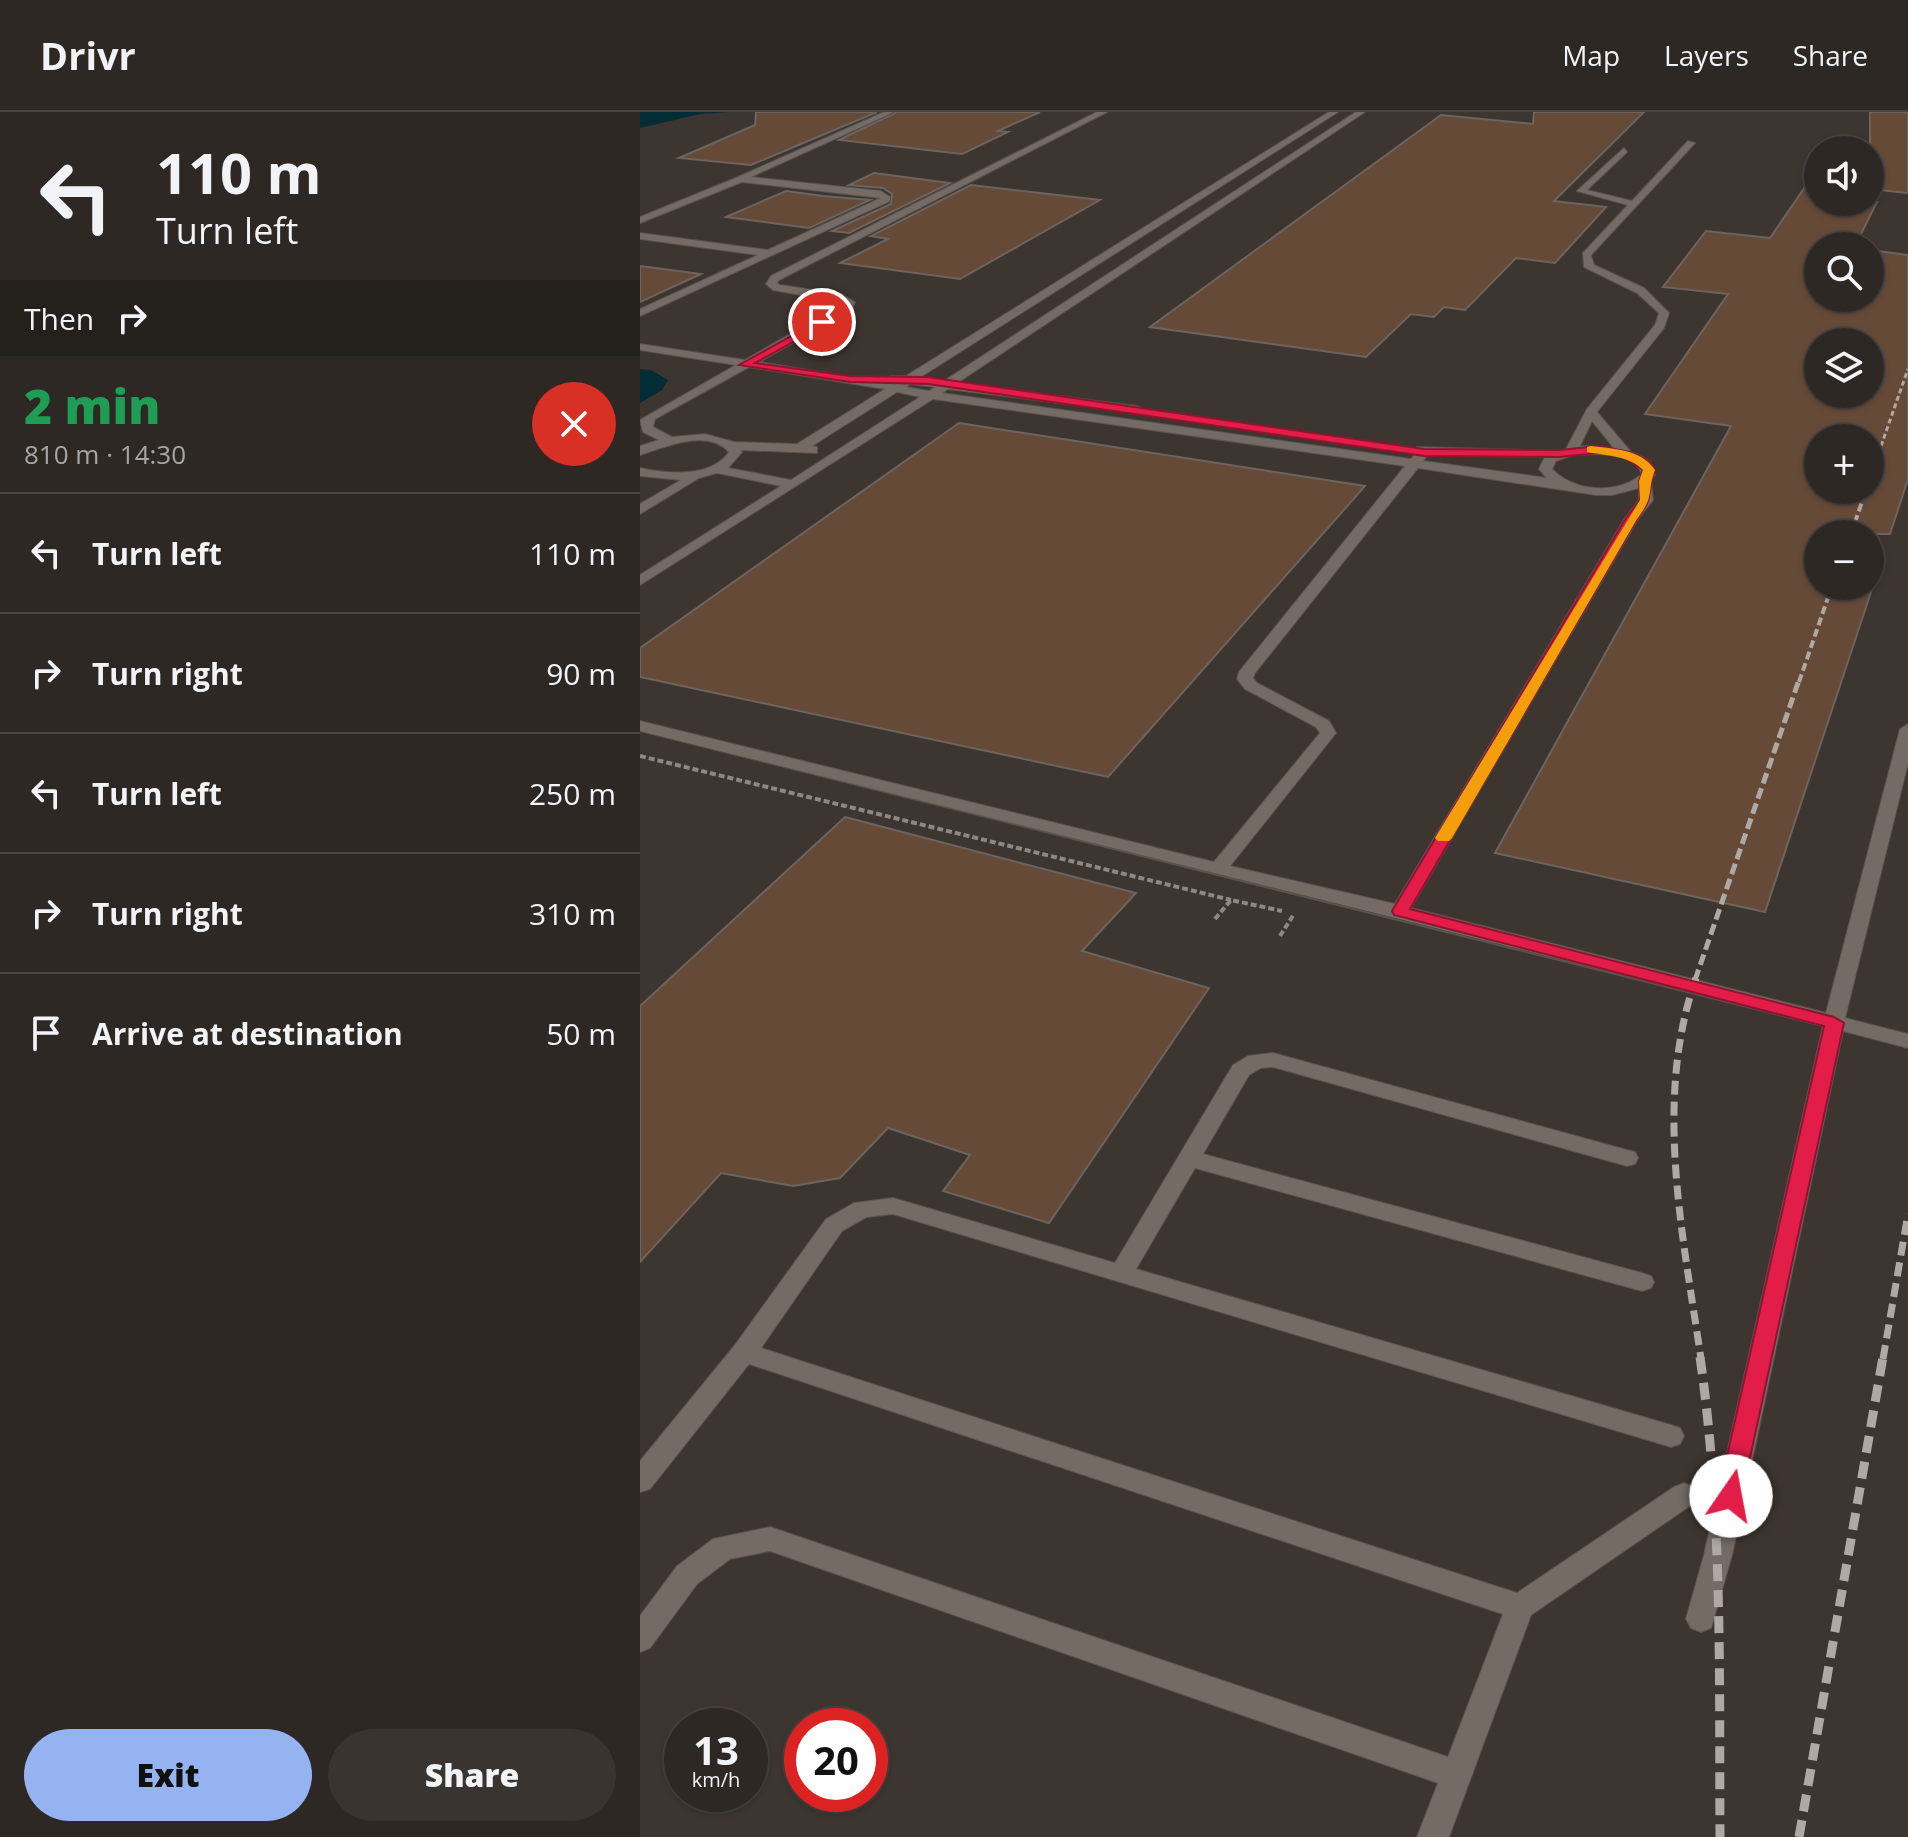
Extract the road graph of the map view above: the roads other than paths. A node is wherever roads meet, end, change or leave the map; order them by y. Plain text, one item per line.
1 (890, 112) edge
2 (1103, 112) edge
3 (1334, 112) edge
4 (1361, 112) edge
5 (1286, 143) junction
6 (1691, 143) dead end
7 (1310, 145) junction
8 (1624, 150) dead end
9 (716, 177) dead end
10 (741, 179) junction
11 (1185, 204) junction
12 (1634, 204) junction
13 (1214, 207) junction
14 (640, 220) edge
15 (640, 236) edge
16 (768, 253) junction
17 (1059, 283) junction
18 (1091, 288) junction
19 (640, 313) edge
20 (640, 347) edge
21 (745, 365) junction
22 (909, 378) junction
23 (850, 379) junction
24 (948, 383) junction
25 (892, 389) junction
26 (930, 395) junction
27 (1591, 412) junction
28 (1180, 417) junction
29 (1165, 428) junction
30 (668, 440) junction
31 (733, 446) junction
32 (800, 448) junction
33 (640, 451) edge
34 (1565, 452) junction
35 (840, 454) junction
36 (1626, 454) junction
37 (1418, 458) junction
38 (714, 469) junction
39 (640, 472) edge
40 (700, 474) junction
41 (1645, 481) junction
42 (793, 484) junction
43 (1567, 485) junction
44 (1596, 490) junction
45 (640, 510) edge
46 (1632, 518) junction
47 (640, 581) edge
48 (640, 726) edge
49 (1908, 729) edge
50 (1218, 869) junction
51 (1400, 911) junction
52 (1834, 1023) junction
53 (1908, 1041) edge
54 (1189, 1158) junction
55 (1627, 1158) dead end
56 (1121, 1274) junction
57 (1642, 1282) dead end
58 (744, 1352) junction
59 (1671, 1436) dead end
60 (640, 1481) edge
61 (1684, 1495) dead end
62 (1520, 1607) junction
63 (1701, 1619) dead end
64 (640, 1639) edge
65 (1455, 1774) junction
66 (1433, 1837) edge

1 - 10 lane
2 - 21 lane
3 - 5 lane
4 - 7 lane
5 - 7 lane
5 - 11 lane
6 - 12 lane
7 - 13 lane
8 - 12 lane
9 - 10 lane
10 - 14 lane
10 - 16 lane
11 - 13 lane
11 - 17 lane
12 - 27 lane
13 - 18 lane
15 - 16 lane
16 - 19 lane
17 - 18 lane
17 - 22 lane
18 - 24 lane
20 - 21 lane
21 - 23 lane
21 - 30 lane
22 - 23 lane
22 - 24 lane
22 - 25 lane
23 - 25 lane
24 - 26 lane
24 - 28 lane
25 - 26 lane
25 - 32 lane
26 - 29 lane
26 - 35 lane
27 - 34 lane
27 - 36 lane
28 - 29 lane
28 - 37 lane
29 - 37 lane
30 - 31 lane
30 - 33 lane
31 - 32 lane
31 - 38 lane
32 - 35 lane
34 - 36 lane
34 - 37 lane
34 - 43 lane
35 - 42 lane
36 - 41 lane
37 - 43 lane
37 - 50 lane
38 - 40 lane
38 - 42 lane
39 - 40 lane
40 - 45 lane
41 - 44 lane
41 - 46 lane
42 - 47 lane
43 - 44 lane
44 - 46 lane
46 - 51 lane
48 - 50 lane
49 - 52 lane
50 - 51 lane
51 - 52 lane
52 - 53 lane
52 - 63 lane
54 - 55 lane
54 - 56 lane
54 - 57 lane
56 - 58 lane
56 - 59 lane
58 - 60 lane
58 - 62 lane
61 - 62 lane
62 - 65 lane
64 - 65 lane
65 - 66 lane

